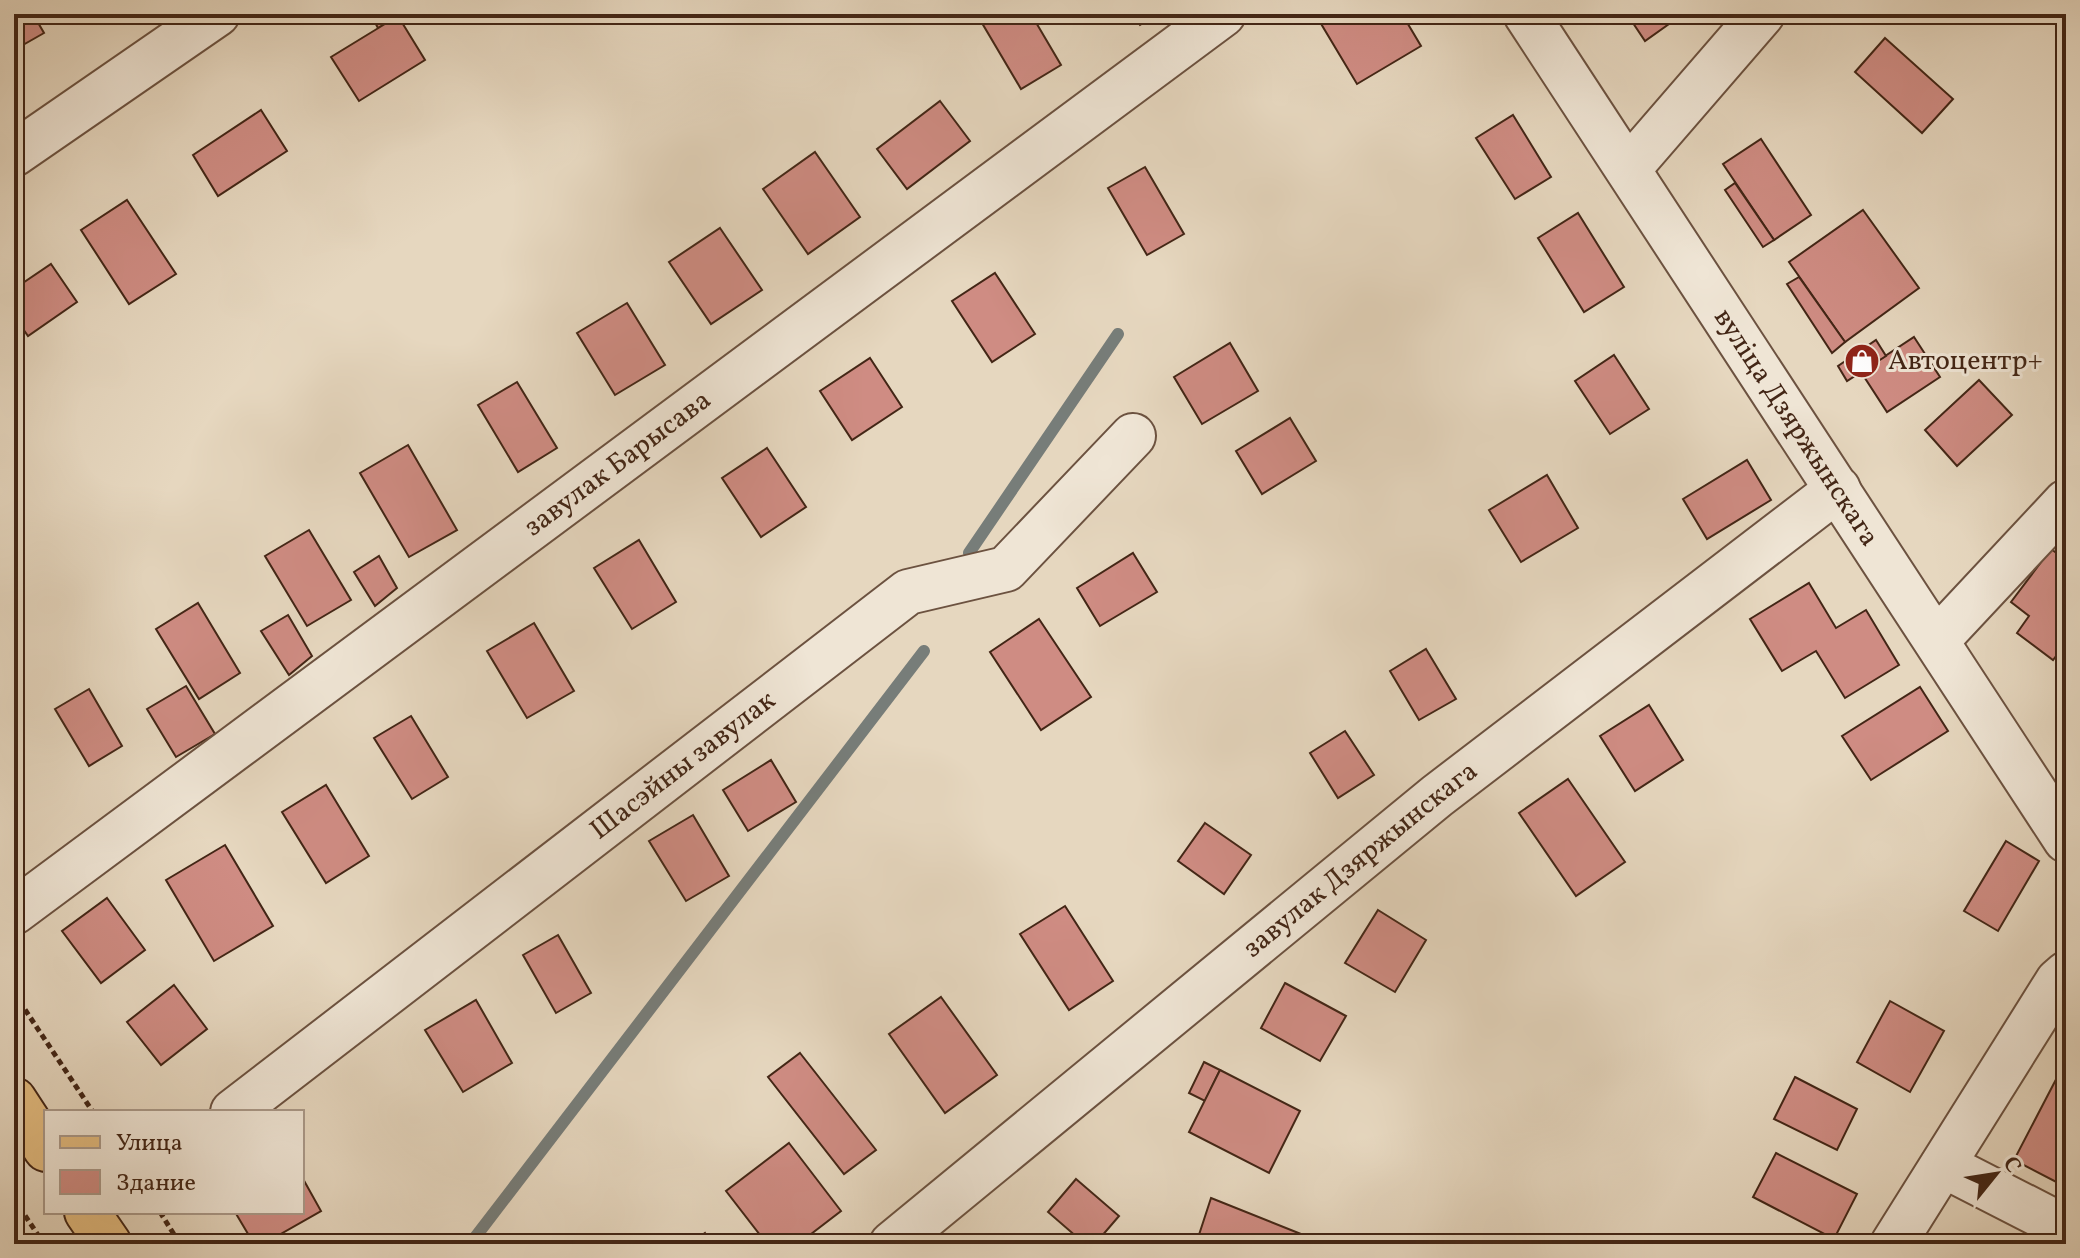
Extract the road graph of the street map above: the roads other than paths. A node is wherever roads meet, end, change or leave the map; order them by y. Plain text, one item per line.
1 (217, 14) edge
2 (1223, 14) edge
3 (1526, 14) edge
4 (1762, 14) edge
5 (14, 154) edge
6 (1628, 169) junction
7 (1133, 436) dead end
8 (1838, 489) junction
9 (2066, 502) edge
10 (1937, 640) junction
11 (2066, 840) edge
12 (14, 912) edge
13 (2066, 974) edge
14 (14, 1100) edge
15 (236, 1110) edge
16 (44, 1146) edge
17 (1943, 1165) junction
18 (2066, 1228) edge
19 (892, 1244) edge
20 (1893, 1244) edge

1 - 5 street
2 - 12 street, завулак Барысава
3 - 6 street, вуліца Дзяржынскага
4 - 6 street
6 - 8 street, вуліца Дзяржынскага
7 - 15 street, Шасэйны завулак
8 - 10 street, вуліца Дзяржынскага
8 - 19 street, завулак Дзяржынскага
9 - 10 street
10 - 11 street, вуліца Дзяржынскага
13 - 17 street
14 - 16 main road
17 - 18 street
17 - 20 street

